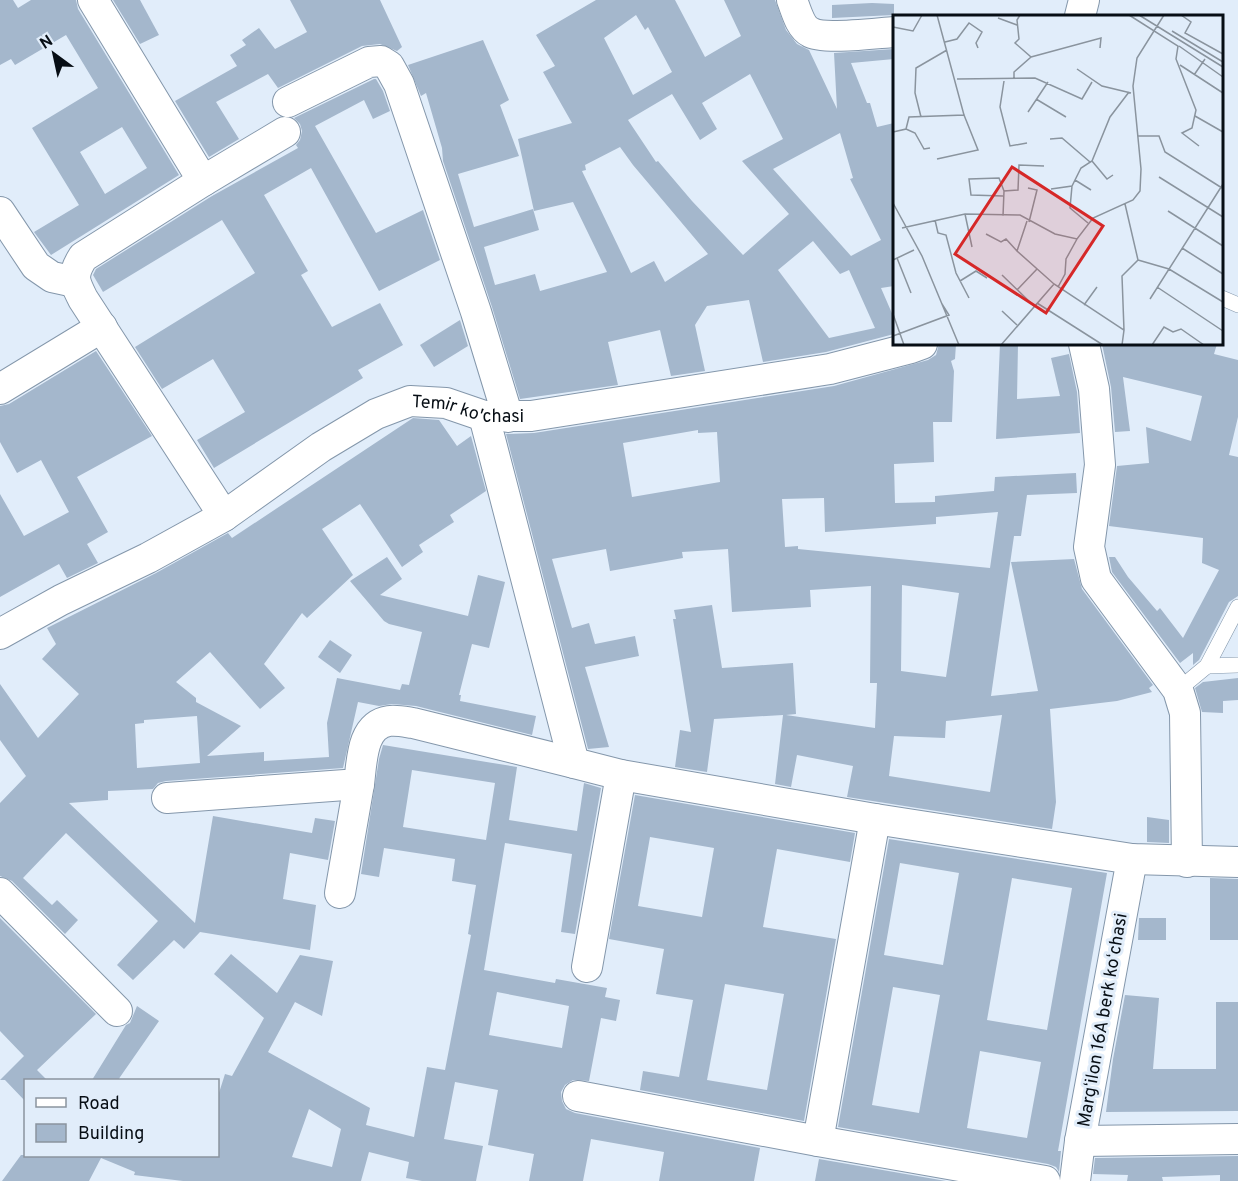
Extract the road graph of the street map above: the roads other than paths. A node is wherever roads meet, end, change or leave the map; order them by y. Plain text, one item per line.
1 (93, 0) edge
2 (792, 0) edge
3 (1084, 0) edge
4 (1080, 15) edge
5 (893, 32) edge
6 (288, 102) dead end
7 (285, 132) dead end
8 (203, 181) junction
9 (0, 212) edge
10 (75, 282) junction
11 (1223, 299) edge
12 (1238, 305) edge
13 (102, 327) junction
14 (919, 345) edge
15 (1084, 345) edge
16 (0, 388) edge
17 (496, 416) junction
18 (224, 516) junction
19 (1238, 607) edge
20 (0, 633) edge
21 (1238, 665) edge
22 (1207, 666) junction
23 (1178, 690) junction
24 (574, 763) junction
25 (621, 775) junction
26 (359, 784) junction
27 (167, 798) dead end
28 (875, 819) junction
29 (1132, 859) junction
30 (1187, 862) junction
31 (1238, 862) edge
32 (0, 893) edge
33 (340, 893) dead end
34 (587, 967) dead end
35 (117, 1011) dead end
36 (578, 1096) dead end
37 (1238, 1139) edge
38 (1080, 1141) junction
39 (818, 1142) junction
40 (1045, 1181) edge
41 (1075, 1181) edge

1 - 8 street
2 - 5 street
3 - 4 street
6 - 17 street
7 - 8 street
8 - 10 street
9 - 10 street
10 - 13 street
11 - 12 lane
13 - 16 street
13 - 18 street
14 - 17 street, Temir ko'chasi
15 - 23 street
17 - 18 street, Temir ko'chasi
17 - 24 street
18 - 20 street, Temir ko'chasi
19 - 22 lane
21 - 22 lane
22 - 23 lane
23 - 30 street
24 - 25 street
24 - 26 street
25 - 28 street
25 - 34 street
26 - 27 street
26 - 33 street
28 - 29 street
28 - 39 street
29 - 30 street
29 - 38 street, Margʻilon 16А berk koʻchasi
30 - 31 street
32 - 35 street
36 - 39 street
37 - 38 street
38 - 41 street, Margʻilon 16А berk koʻchasi
39 - 40 street

